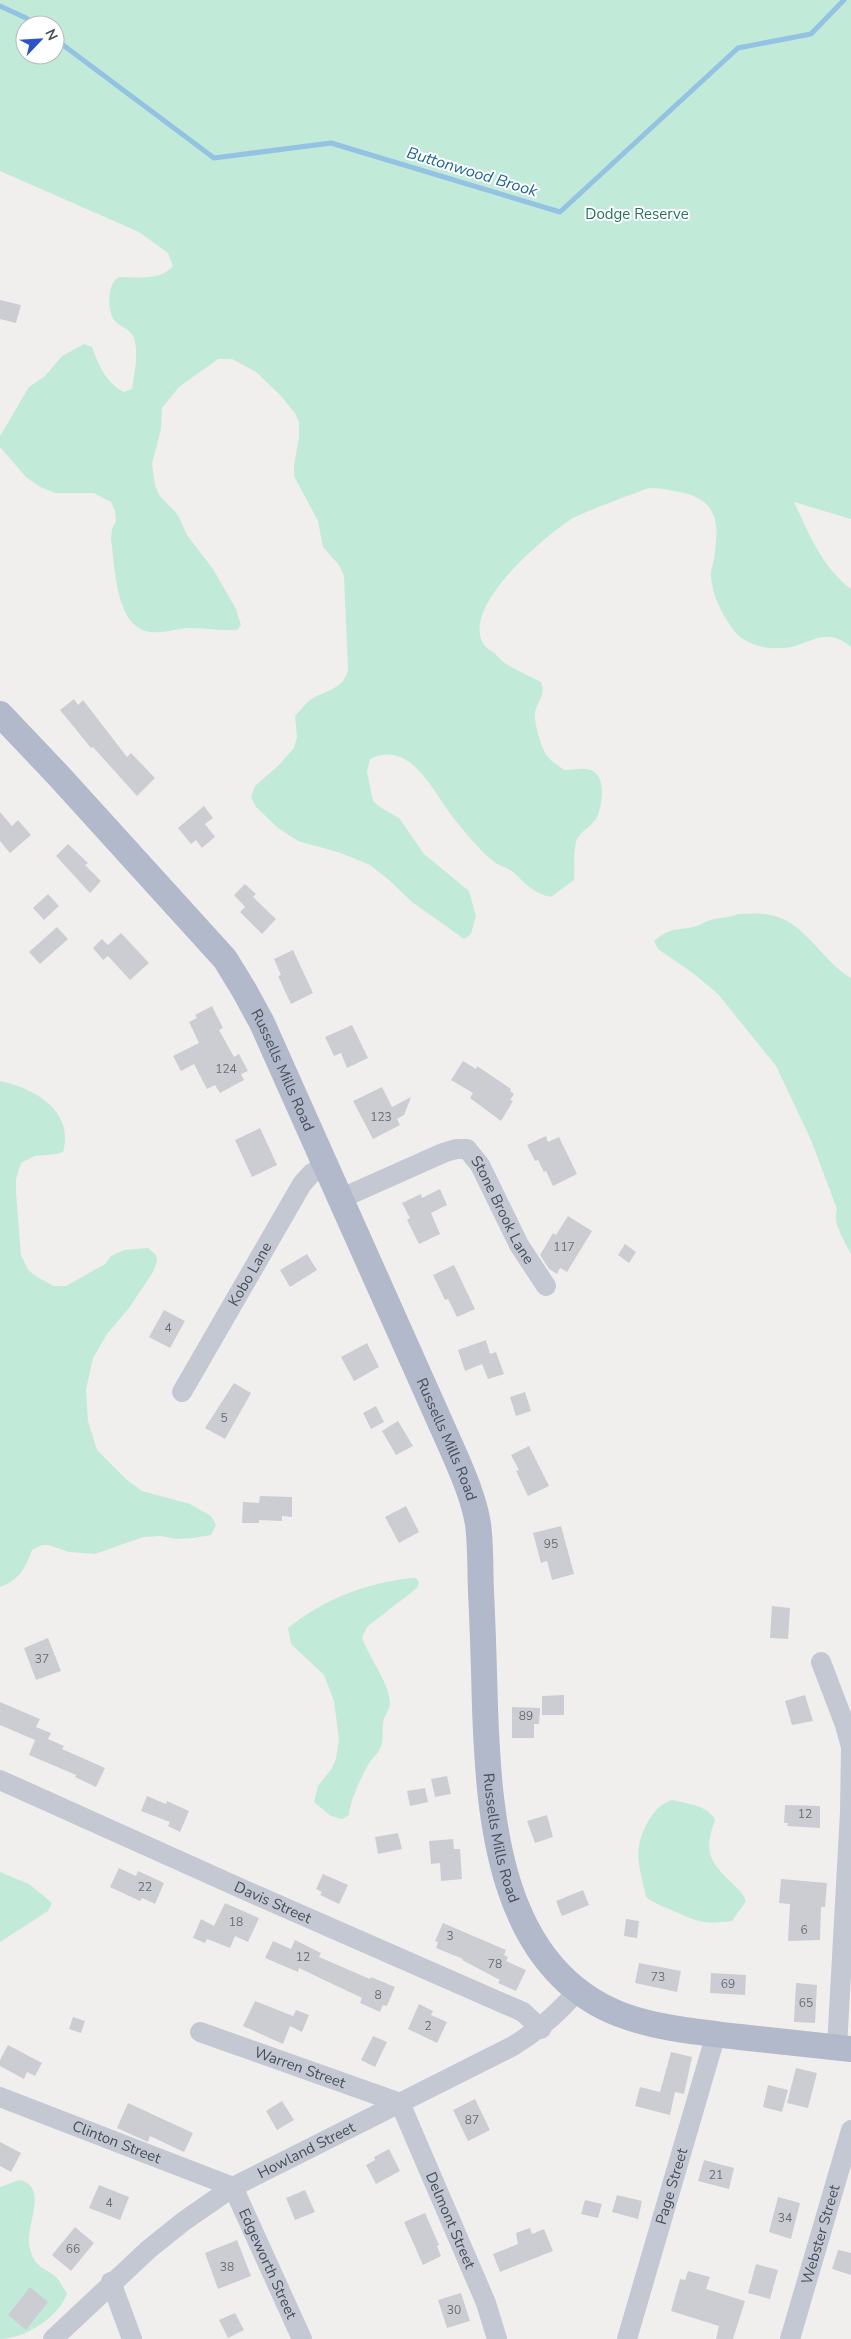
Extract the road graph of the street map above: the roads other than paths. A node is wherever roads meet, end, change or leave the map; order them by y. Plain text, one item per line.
1 (0, 714) edge
2 (327, 1165) junction
3 (342, 1198) junction
4 (546, 1286) dead end
5 (182, 1392) dead end
6 (821, 1662) dead end
7 (850, 1747) edge
8 (0, 1780) edge
9 (578, 1991) junction
10 (541, 2029) junction
11 (200, 2032) dead end
12 (716, 2034) junction
13 (844, 2048) edge
14 (0, 2097) edge
15 (400, 2103) junction
16 (851, 2130) edge
17 (233, 2187) junction
18 (111, 2282) junction
19 (53, 2339) edge
20 (132, 2339) edge
21 (302, 2339) edge
22 (497, 2339) edge
23 (627, 2339) edge
24 (790, 2339) edge

1 - 2 main road, Russells Mills Road
2 - 3 main road, Russells Mills Road
2 - 5 street, Kobo Lane
3 - 4 street, Stone Brook Lane
3 - 9 main road, Russells Mills Road
6 - 7 street
7 - 13 street
8 - 10 street, Davis Street
9 - 10 street, Howland Street
9 - 12 main road, Russells Mills Road
10 - 15 street, Howland Street
11 - 15 street, Warren Street
12 - 13 main road, Russells Mills Road
12 - 23 street, Page Street
14 - 17 street, Clinton Street
15 - 17 street, Howland Street
15 - 22 street, Delmont Street
16 - 24 street, Webster Street
17 - 18 street, Howland Street
17 - 21 street, Edgeworth Street
18 - 19 street, Howland Street
18 - 20 street

